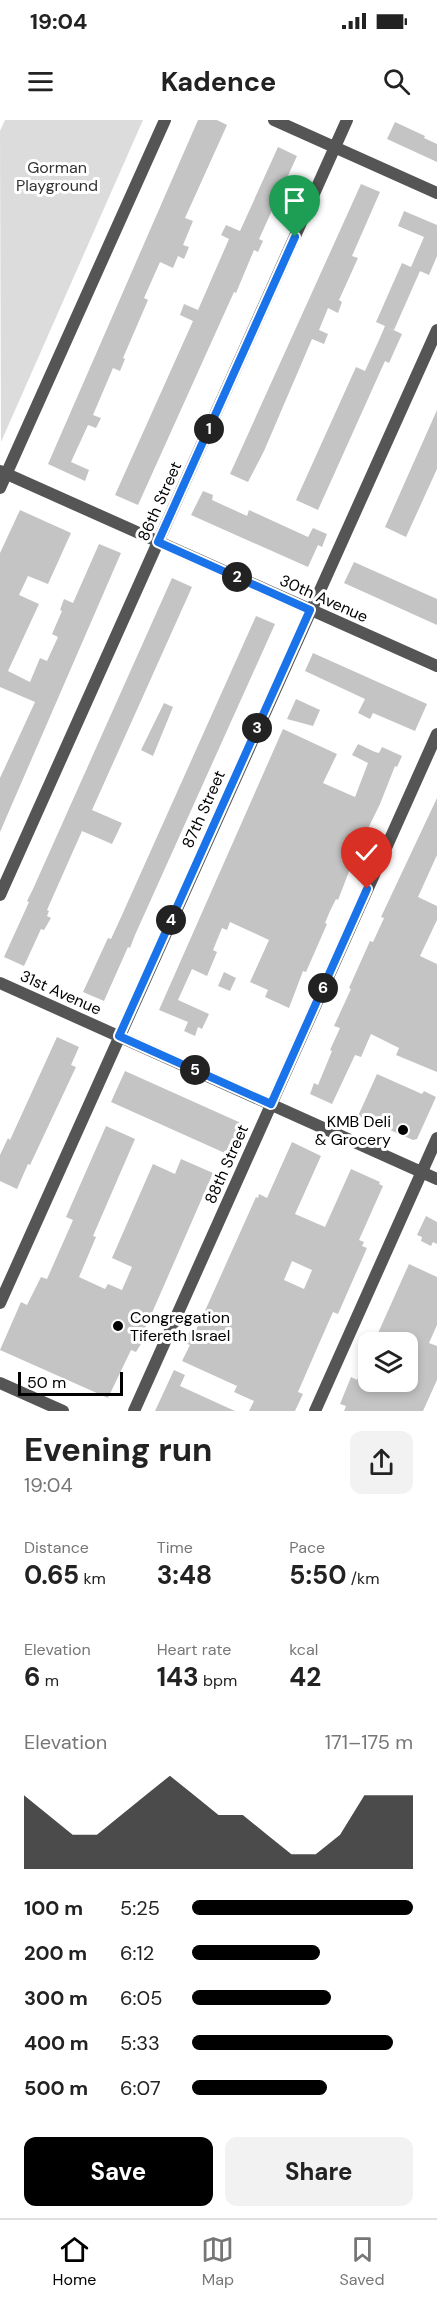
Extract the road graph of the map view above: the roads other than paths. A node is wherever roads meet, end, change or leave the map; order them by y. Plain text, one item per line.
1 (165, 120) edge
2 (274, 120) edge
3 (347, 120) edge
4 (335, 147) junction
5 (437, 193) edge
6 (437, 330) edge
7 (3, 472) edge
8 (0, 488) edge
9 (158, 542) junction
10 (310, 610) junction
11 (437, 666) edge
12 (437, 734) edge
13 (0, 895) edge
14 (0, 983) edge
15 (119, 1036) junction
16 (271, 1104) junction
17 (437, 1138) edge
18 (422, 1172) junction
19 (437, 1179) edge
20 (0, 1303) edge
21 (0, 1383) edge
22 (63, 1411) edge
23 (134, 1411) edge
24 (315, 1411) edge

1 - 7 street
2 - 4 street
3 - 4 street, 86th Street
4 - 5 street
4 - 9 street, 86th Street
6 - 10 street, 87th Street
7 - 8 street
7 - 9 street, 30th Avenue
9 - 10 street, 30th Avenue
9 - 13 street, 86th Street
10 - 11 street, 30th Avenue
10 - 15 street, 87th Street
12 - 16 street, 88th Street
14 - 15 street, 31st Avenue
15 - 16 street, 31st Avenue
15 - 20 street, 87th Street
16 - 18 street, 31st Avenue
16 - 23 street, 88th Street
17 - 18 street
18 - 19 street, 31st Avenue
18 - 24 street
21 - 22 street

